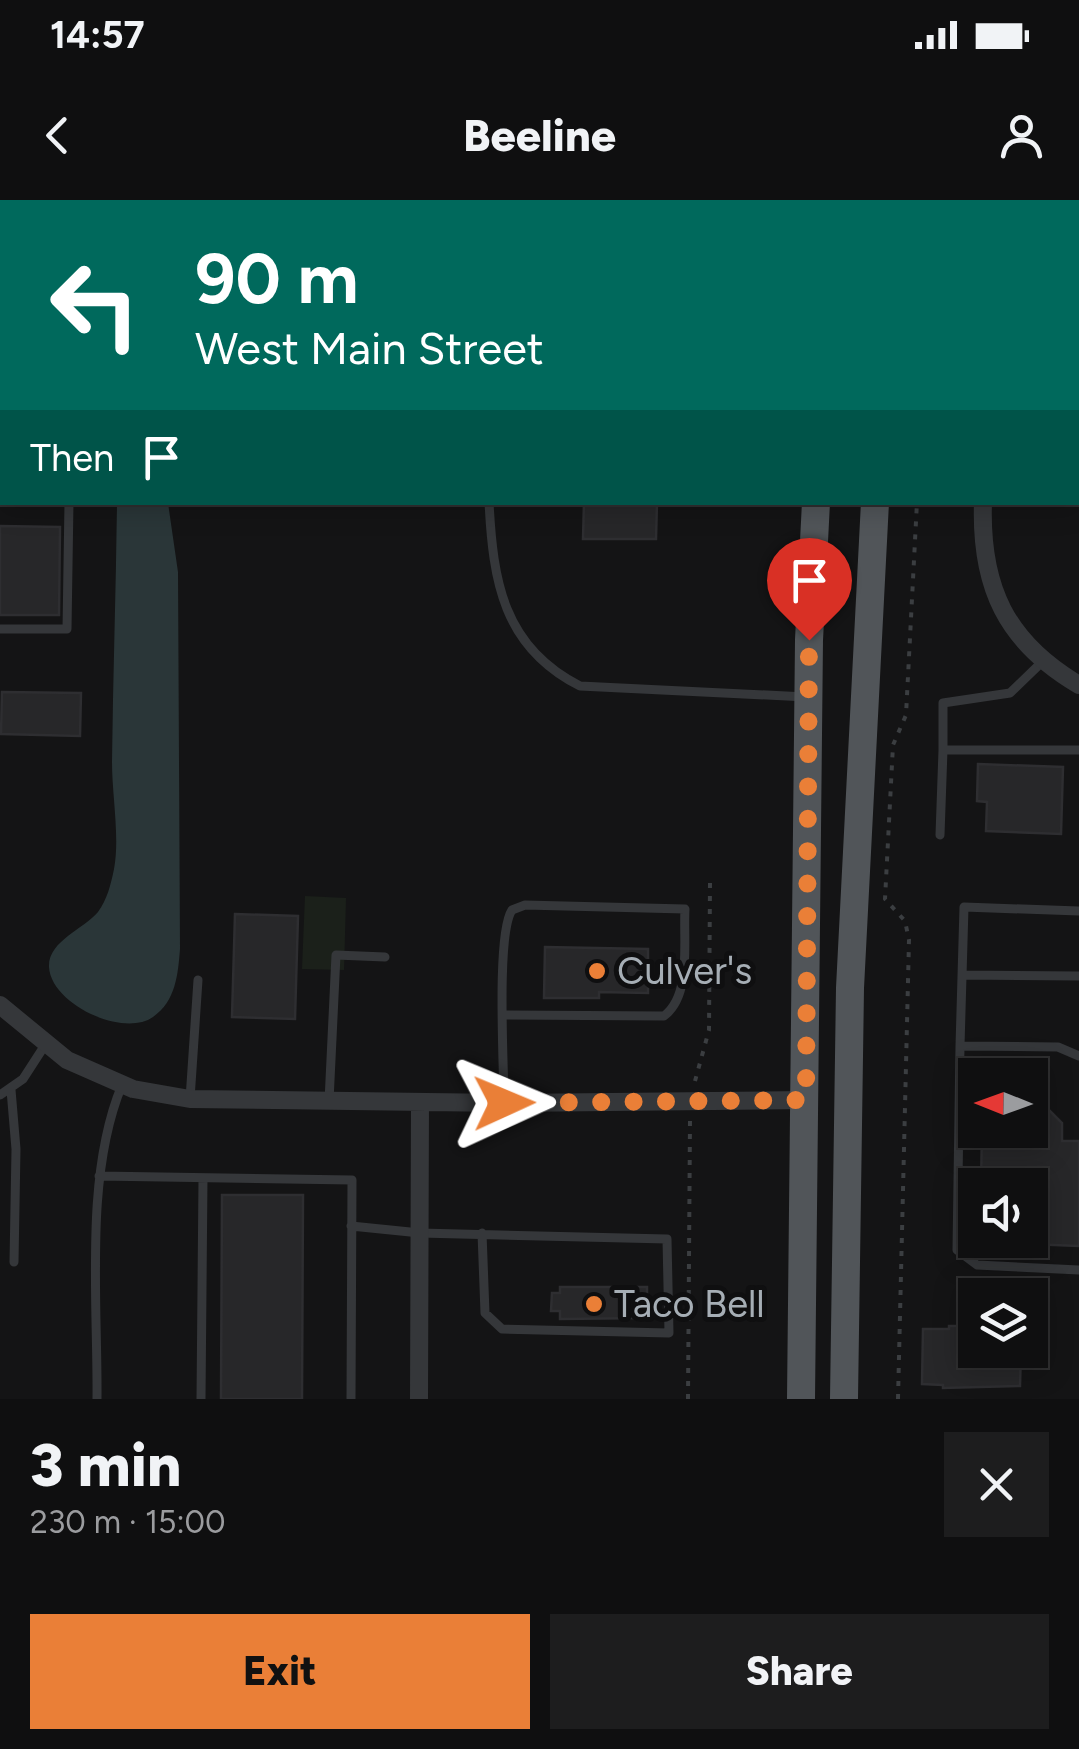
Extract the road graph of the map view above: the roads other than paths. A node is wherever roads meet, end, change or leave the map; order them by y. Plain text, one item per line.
1 (69, 505) edge
2 (489, 505) edge
3 (816, 505) edge
4 (874, 505) edge
5 (983, 505) edge
6 (0, 629) edge
7 (1041, 663) junction
8 (1079, 685) edge
9 (809, 696) junction
10 (942, 750) junction
11 (1079, 750) edge
12 (940, 835) dead end
13 (1079, 911) edge
14 (385, 956) dead end
15 (962, 975) junction
16 (1079, 976) edge
17 (198, 980) dead end
18 (0, 1005) edge
19 (504, 1014) junction
20 (44, 1045) junction
21 (960, 1046) junction
22 (1079, 1056) edge
23 (123, 1084) junction
24 (12, 1090) junction
25 (0, 1095) edge
26 (190, 1098) junction
27 (806, 1100) junction
28 (328, 1101) junction
29 (420, 1103) junction
30 (504, 1103) junction
31 (99, 1176) junction
32 (203, 1178) junction
33 (351, 1226) junction
34 (420, 1233) junction
35 (482, 1233) junction
36 (14, 1262) dead end
37 (1079, 1270) edge
38 (97, 1399) edge
39 (200, 1399) edge
40 (352, 1399) edge
41 (419, 1399) edge
42 (802, 1399) edge
43 (844, 1399) edge

1 - 6 lane
2 - 9 lane
3 - 9 main road
4 - 43 main road
5 - 7 street
7 - 8 street
7 - 10 lane
9 - 27 main road
10 - 11 lane
10 - 12 lane
13 - 15 lane
14 - 28 lane
15 - 16 lane
15 - 21 lane
17 - 26 lane
18 - 20 street
19 - 19 lane
19 - 30 lane
20 - 23 street
20 - 24 lane
21 - 22 lane
21 - 37 lane
23 - 26 street
23 - 31 lane
24 - 25 lane
24 - 36 lane
26 - 28 street
27 - 30 street
27 - 42 main road
28 - 29 street
29 - 30 street
29 - 34 street
31 - 32 lane
31 - 38 lane
32 - 33 lane
32 - 39 lane
33 - 34 lane
33 - 40 lane
34 - 35 lane
34 - 41 street
35 - 35 lane

